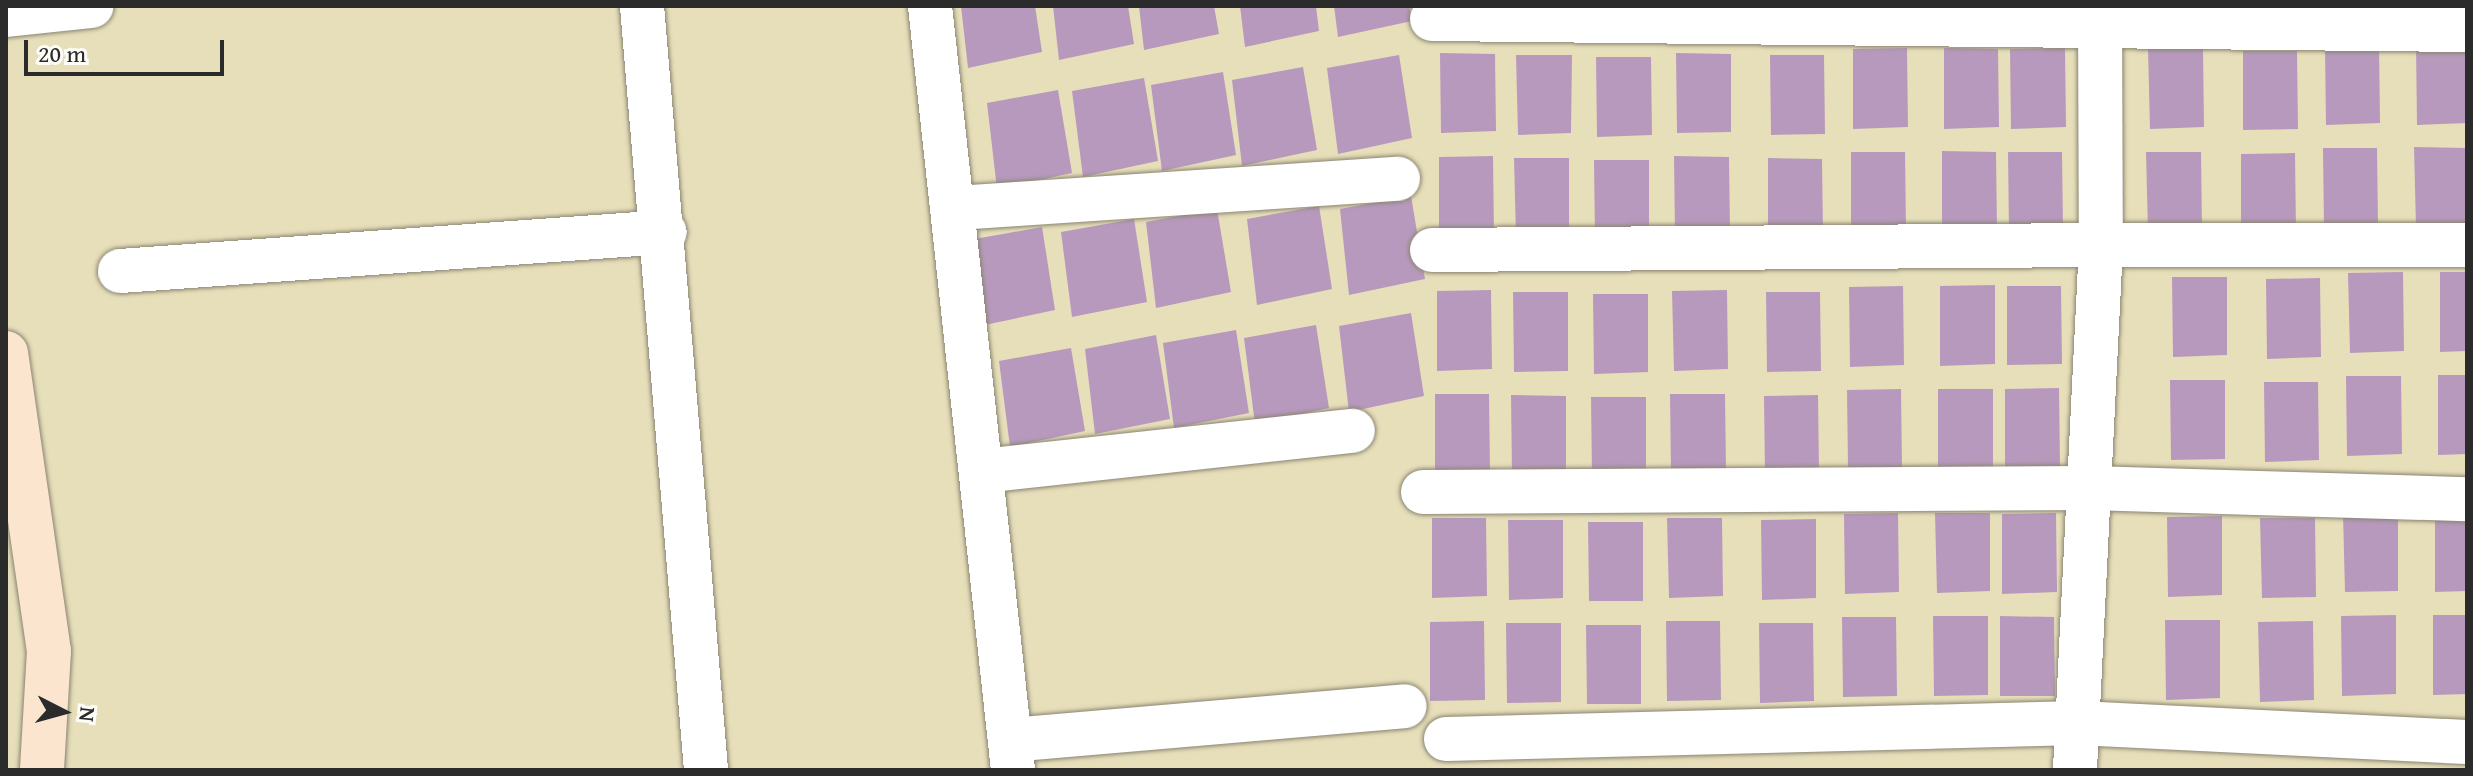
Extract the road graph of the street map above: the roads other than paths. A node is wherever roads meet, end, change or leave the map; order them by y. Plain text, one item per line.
1 (92, 6) edge
2 (642, 6) edge
3 (930, 6) edge
4 (2100, 14) edge
5 (6, 15) edge
6 (1432, 19) dead end
7 (2467, 30) edge
8 (1398, 179) dead end
9 (956, 208) junction
10 (665, 232) junction
11 (2101, 245) junction
12 (2467, 245) edge
13 (1432, 250) dead end
14 (120, 271) dead end
15 (6, 353) edge
16 (1353, 431) dead end
17 (982, 471) junction
18 (2089, 488) junction
19 (1423, 492) dead end
20 (2467, 499) edge
21 (1405, 706) dead end
22 (2078, 723) junction
23 (1446, 739) dead end
24 (2467, 742) edge
25 (1012, 755) edge
26 (42, 770) edge
27 (706, 770) edge
28 (2075, 770) edge

1 - 5 street
2 - 10 street
3 - 9 street
4 - 6 street
4 - 7 street
4 - 11 street
8 - 9 street
9 - 17 street
10 - 14 street
10 - 27 street
11 - 12 street
11 - 13 street
11 - 18 street
15 - 26 street
16 - 17 street
17 - 25 street
18 - 19 street
18 - 20 street
18 - 22 street
21 - 25 street
22 - 23 street
22 - 24 street
22 - 28 street

